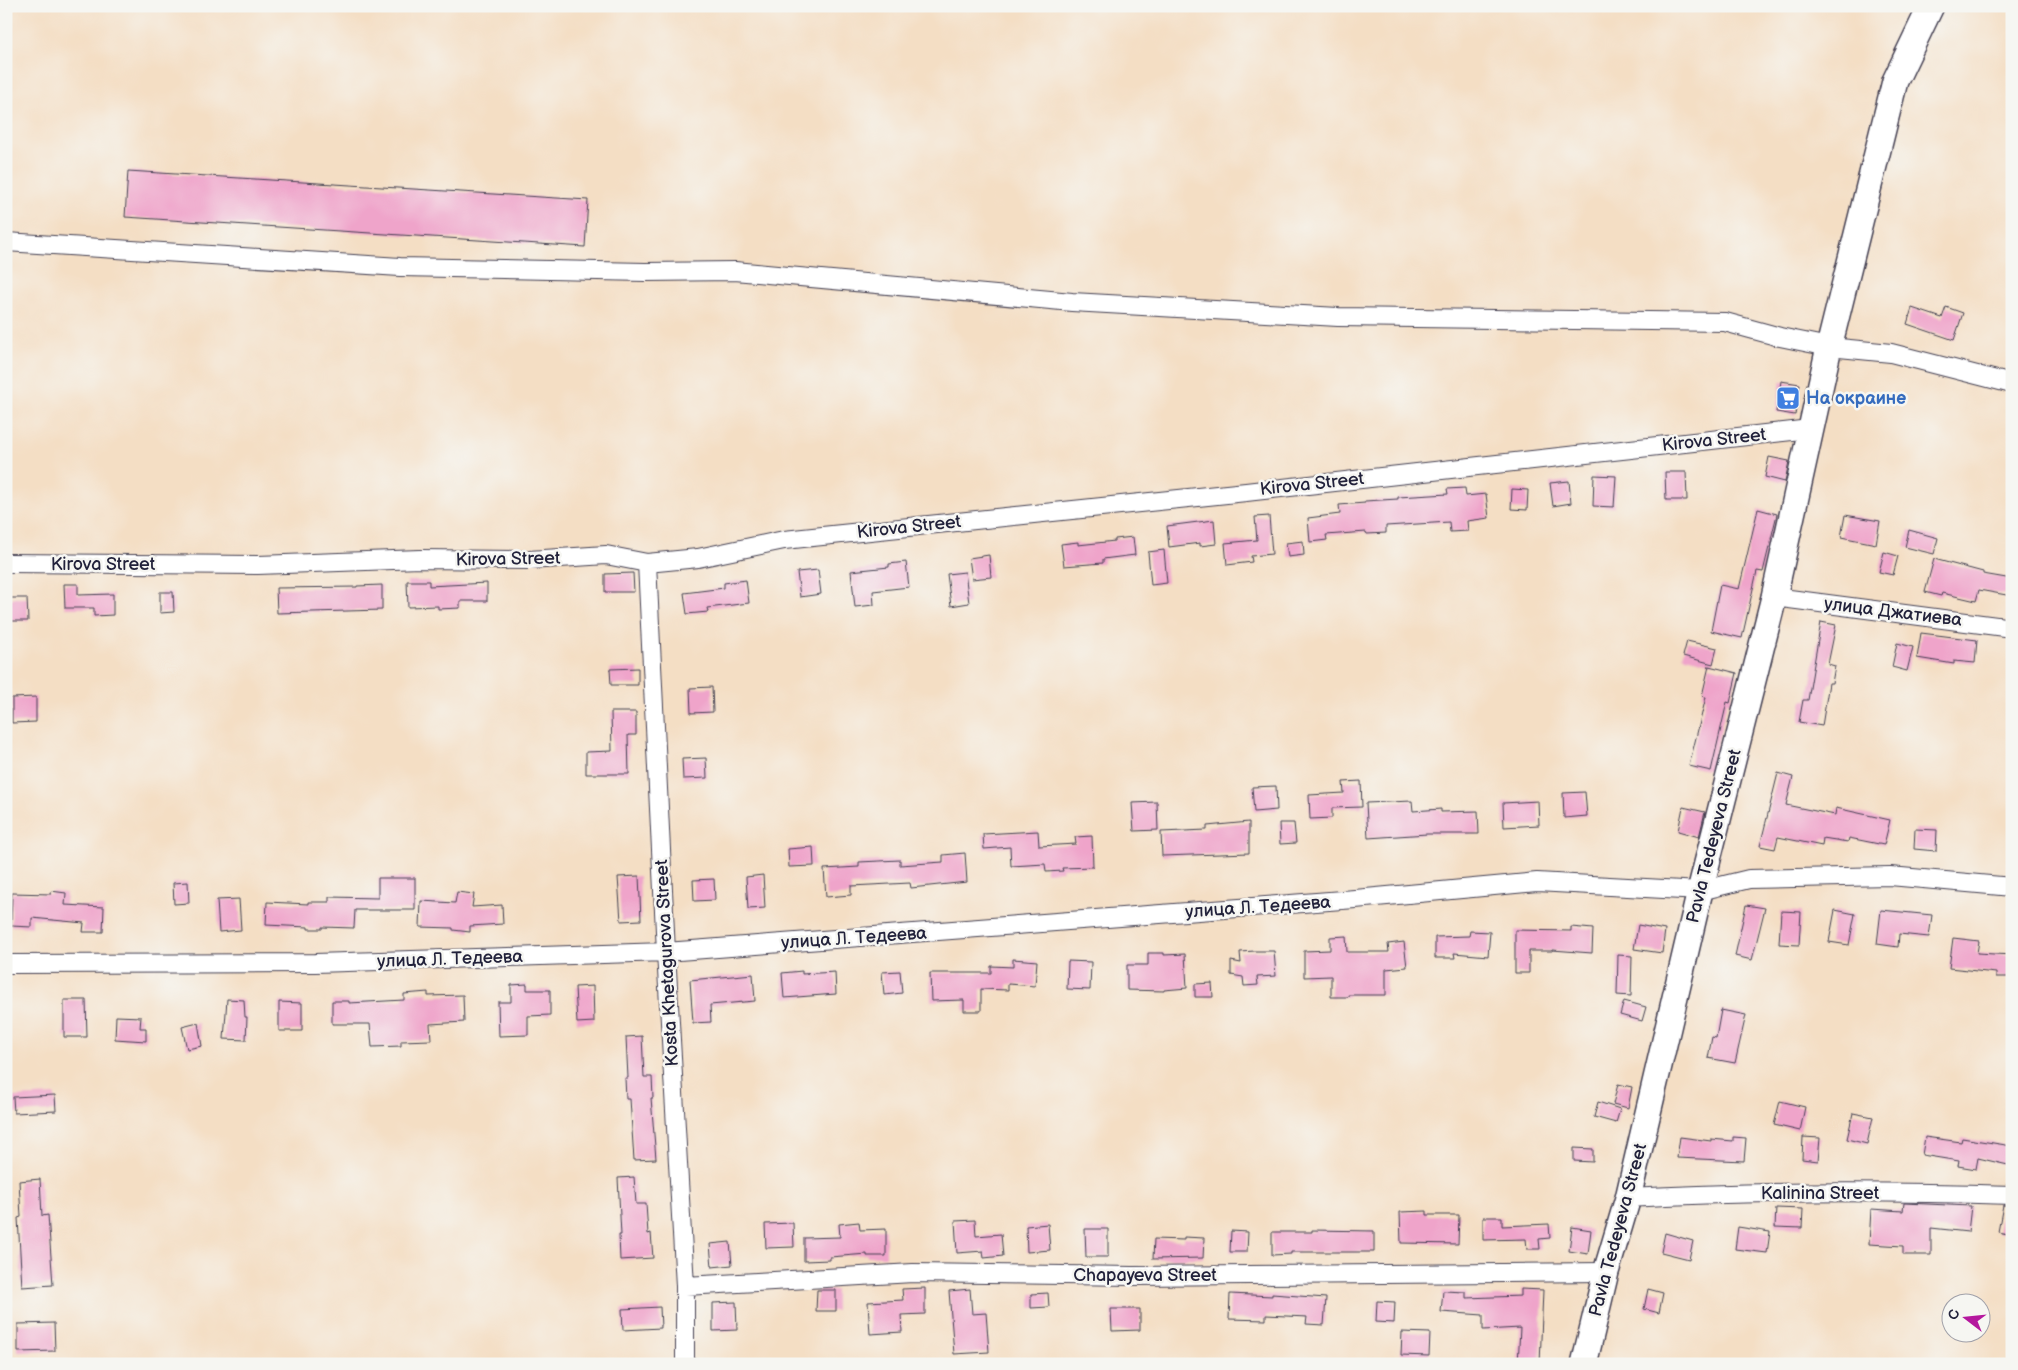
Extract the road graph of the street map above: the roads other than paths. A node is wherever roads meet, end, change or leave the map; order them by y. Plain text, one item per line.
1 (1930, 6) edge
2 (6, 242) edge
3 (1829, 347) junction
4 (2012, 384) edge
5 (1810, 429) junction
6 (6, 563) edge
7 (647, 563) junction
8 (1774, 597) junction
9 (2012, 628) edge
10 (2012, 887) edge
11 (1700, 891) junction
12 (666, 952) junction
13 (6, 964) edge
14 (2012, 1195) edge
15 (1628, 1198) junction
16 (1606, 1272) junction
17 (685, 1286) junction
18 (685, 1364) edge
19 (1584, 1364) edge

1 - 3 main road, Pavla Tedeyeva Street
2 - 3 street
3 - 4 street
3 - 5 main road, Pavla Tedeyeva Street
5 - 7 street, Kirova Street
5 - 8 main road, Pavla Tedeyeva Street
6 - 7 street, Kirova Street
7 - 12 street, Kosta Khetagurova Street
8 - 9 street, улица Джатиева
8 - 11 main road, Pavla Tedeyeva Street
10 - 11 street, улица Л. Тедеева
11 - 12 street, улица Л. Тедеева
11 - 15 main road, Pavla Tedeyeva Street
12 - 13 street, улица Л. Тедеева
12 - 17 street, Kosta Khetagurova Street
14 - 15 street, Kalinina Street
15 - 16 main road, Pavla Tedeyeva Street
16 - 17 street, Chapayeva Street
16 - 19 main road, Pavla Tedeyeva Street
17 - 18 street, Kosta Khetagurova Street

